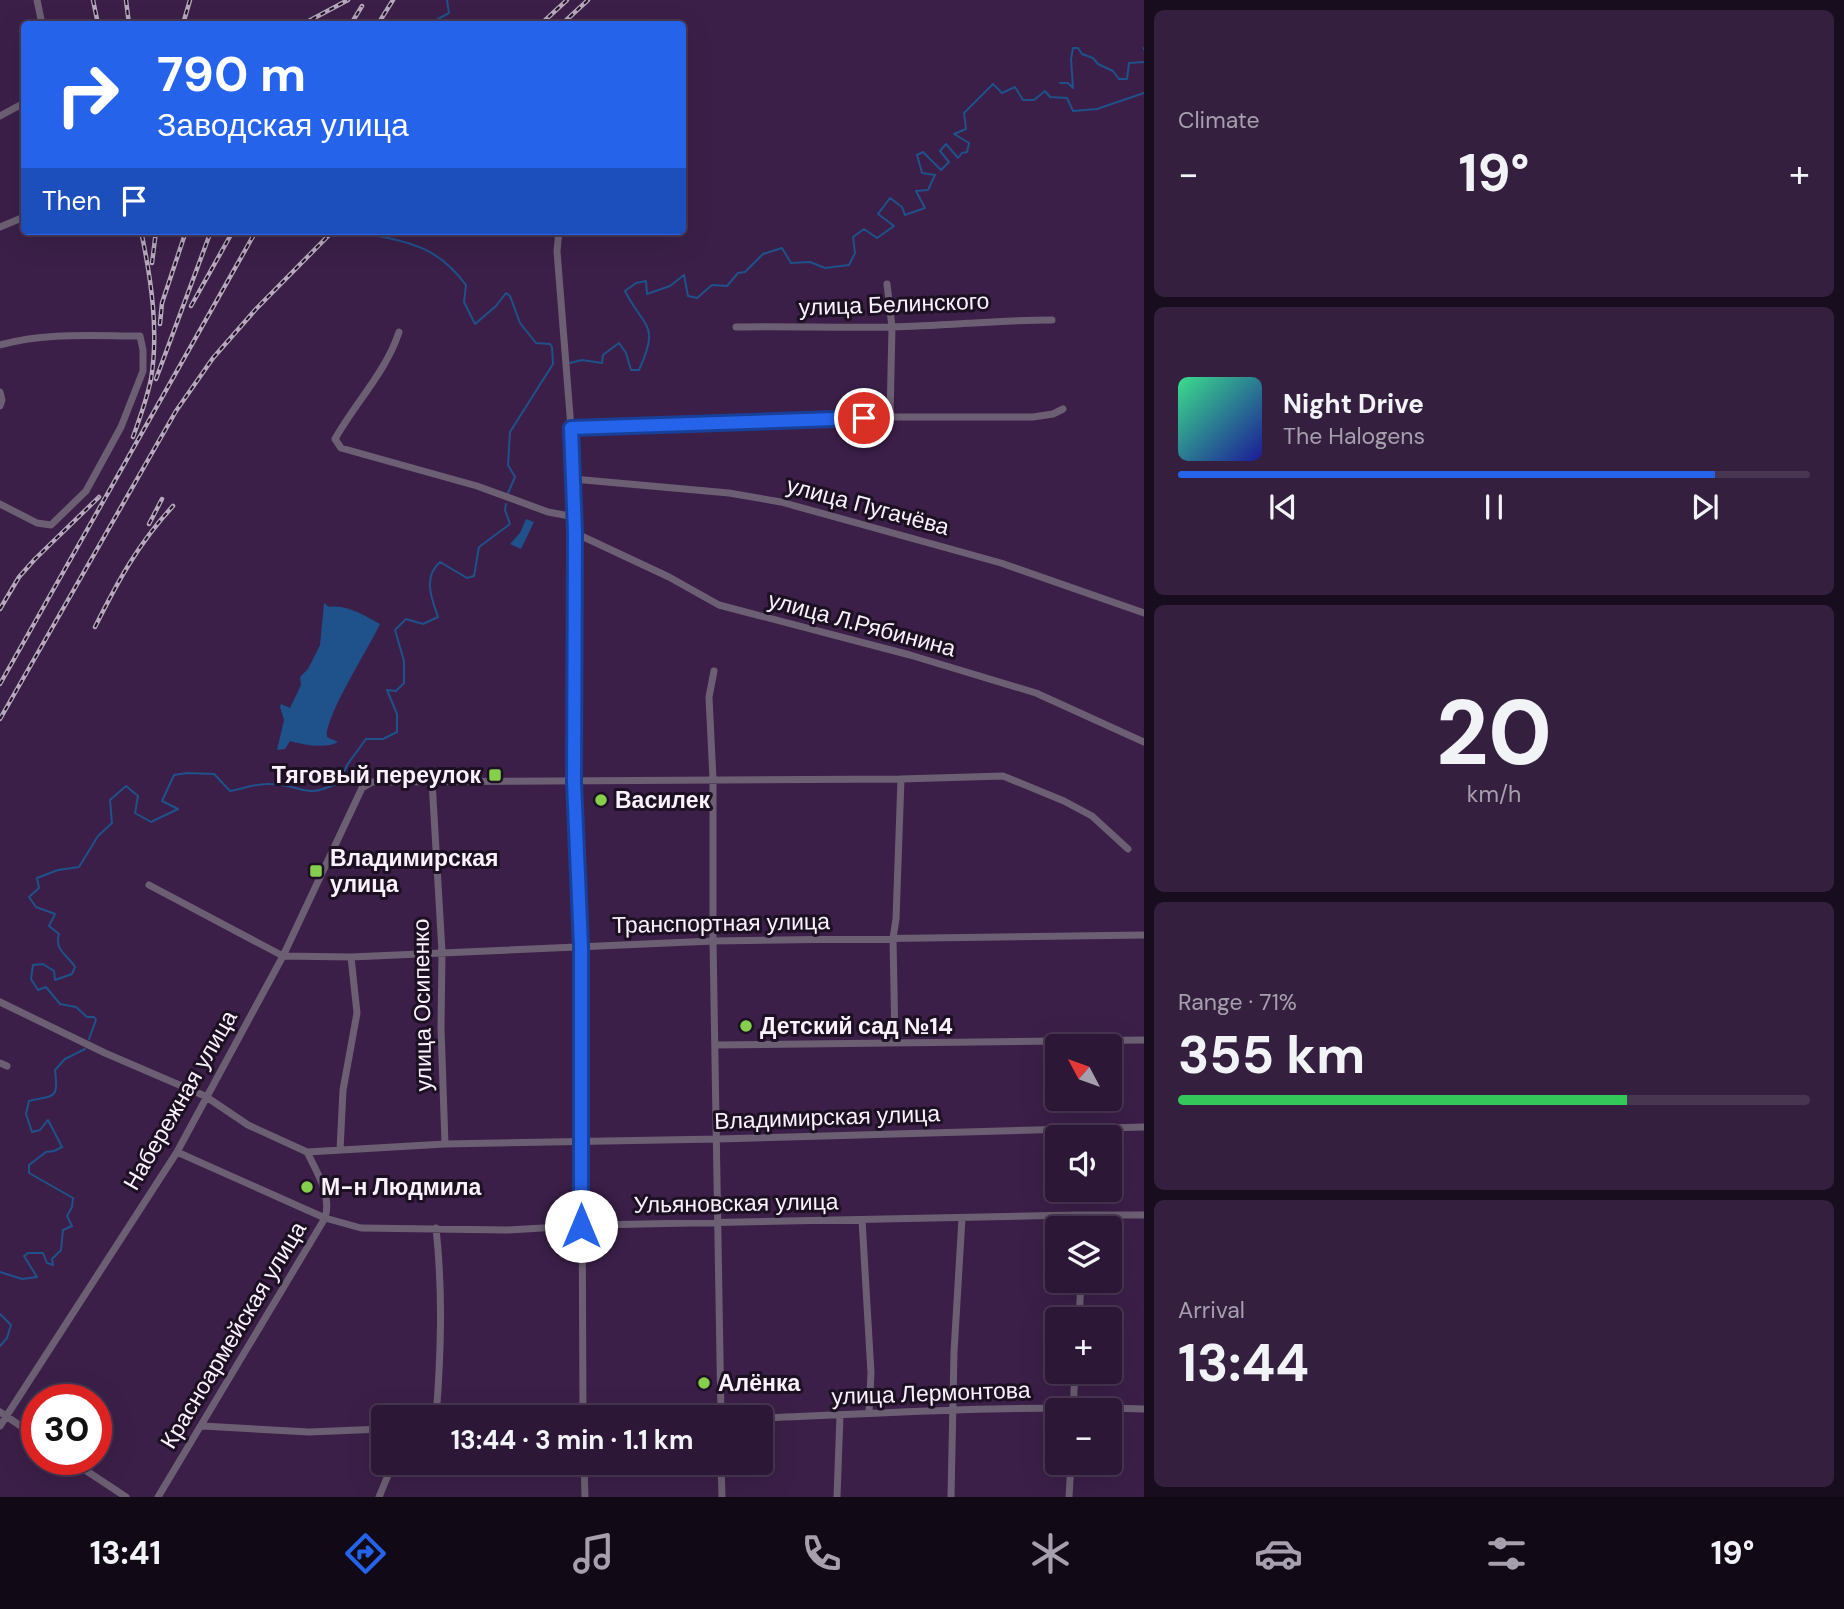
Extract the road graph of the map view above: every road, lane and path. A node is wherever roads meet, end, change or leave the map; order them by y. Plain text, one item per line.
1 (37, 0) edge
2 (41, 21) edge
3 (21, 105) edge
4 (0, 116) edge
5 (21, 218) edge
6 (0, 227) edge
7 (559, 235) edge
8 (887, 284) dead end
9 (1052, 320) dead end
10 (736, 327) dead end
11 (892, 327) junction
12 (399, 332) dead end
13 (0, 345) edge
14 (0, 392) edge
15 (0, 405) edge
16 (1063, 409) dead end
17 (890, 417) junction
18 (571, 428) junction
19 (573, 479) junction
20 (1, 508) edge
21 (575, 517) junction
22 (575, 533) junction
23 (1144, 613) edge
24 (714, 671) dead end
25 (1144, 742) edge
26 (713, 779) junction
27 (901, 779) junction
28 (432, 781) junction
29 (574, 782) junction
30 (1128, 849) dead end
31 (149, 885) dead end
32 (1144, 935) edge
33 (893, 938) junction
34 (713, 942) junction
35 (581, 946) junction
36 (442, 952) junction
37 (283, 956) junction
38 (351, 957) junction
39 (0, 1002) edge
40 (1144, 1040) edge
41 (895, 1043) junction
42 (715, 1045) junction
43 (205, 1096) junction
44 (1144, 1127) edge
45 (718, 1139) junction
46 (582, 1142) junction
47 (445, 1144) junction
48 (340, 1150) junction
49 (177, 1152) junction
50 (307, 1152) junction
51 (1073, 1215) joint
52 (1144, 1215) edge
53 (325, 1218) junction
54 (962, 1218) junction
55 (862, 1220) junction
56 (719, 1224) junction
57 (581, 1226) junction
58 (436, 1228) junction
59 (437, 1405) edge
60 (583, 1405) edge
61 (721, 1405) edge
62 (1045, 1409) edge
63 (1122, 1409) edge
64 (1144, 1409) edge
65 (953, 1411) junction
66 (869, 1412) junction
67 (3, 1414) edge
68 (840, 1415) junction
69 (773, 1418) edge
70 (0, 1426) edge
71 (21, 1426) edge
72 (202, 1426) junction
73 (371, 1429) edge
74 (93, 1475) edge
75 (388, 1475) edge
76 (584, 1475) edge
77 (721, 1475) edge
78 (1070, 1475) edge
79 (126, 1497) edge
80 (158, 1497) edge
81 (379, 1497) edge
82 (585, 1497) edge
83 (722, 1497) edge
84 (837, 1497) edge
85 (951, 1497) edge
86 (1069, 1497) edge

1 - 2 street
3 - 4 street
5 - 6 street
7 - 18 street
8 - 11 street
9 - 11 street, улица Белинского
10 - 11 street, улица Белинского
11 - 17 street
12 - 21 street
13 - 20 street
14 - 15 street
16 - 17 street
17 - 18 street
18 - 19 street
19 - 21 street
19 - 23 street, улица Пугачёва
21 - 22 street
22 - 25 street, улица Л.Рябинина
22 - 29 street
24 - 26 street
26 - 27 street
26 - 29 street
26 - 34 street
27 - 30 street
27 - 33 street
28 - 29 street
28 - 36 street, улица Осипенко
28 - 37 street, Набережная улица
29 - 35 street
31 - 37 street, Транспортная улица
32 - 33 street, Транспортная улица
33 - 34 street, Транспортная улица
33 - 41 street
34 - 35 street, Транспортная улица
34 - 42 street
35 - 36 street, Транспортная улица
35 - 46 street
36 - 38 street, Транспортная улица
36 - 47 street, улица Осипенко
37 - 38 street, Транспортная улица
37 - 43 street, Набережная улица
38 - 48 street
39 - 43 street, Владимирская улица
40 - 41 street
41 - 42 street
42 - 45 street
43 - 49 street, Набережная улица
43 - 50 street, Владимирская улица
44 - 45 street, Владимирская улица
45 - 46 street, Владимирская улица
45 - 56 street
46 - 47 street, Владимирская улица
46 - 57 street
47 - 48 street, Владимирская улица
48 - 50 street, Владимирская улица
49 - 53 street, Ульяновская улица
49 - 67 street, Набережная улица
50 - 53 street, Красноармейская улица
51 - 52 street, Ульяновская улица
51 - 54 street, Ульяновская улица
53 - 58 street, Ульяновская улица
53 - 72 street, Красноармейская улица
54 - 55 street, Ульяновская улица
54 - 65 street
55 - 56 street, Ульяновская улица
55 - 66 street
56 - 57 street, Ульяновская улица
56 - 61 street
57 - 58 street, Ульяновская улица
57 - 60 street
58 - 59 street
62 - 65 street, улица Лермонтова
63 - 64 street, улица Лермонтова
65 - 66 street, улица Лермонтова
65 - 85 street
66 - 68 street, улица Лермонтова
67 - 70 street, Набережная улица
67 - 71 street
68 - 69 street, улица Лермонтова
68 - 84 street
72 - 73 street
72 - 80 street, Красноармейская улица
74 - 79 street
75 - 81 street
76 - 82 street
77 - 83 street
78 - 86 street

